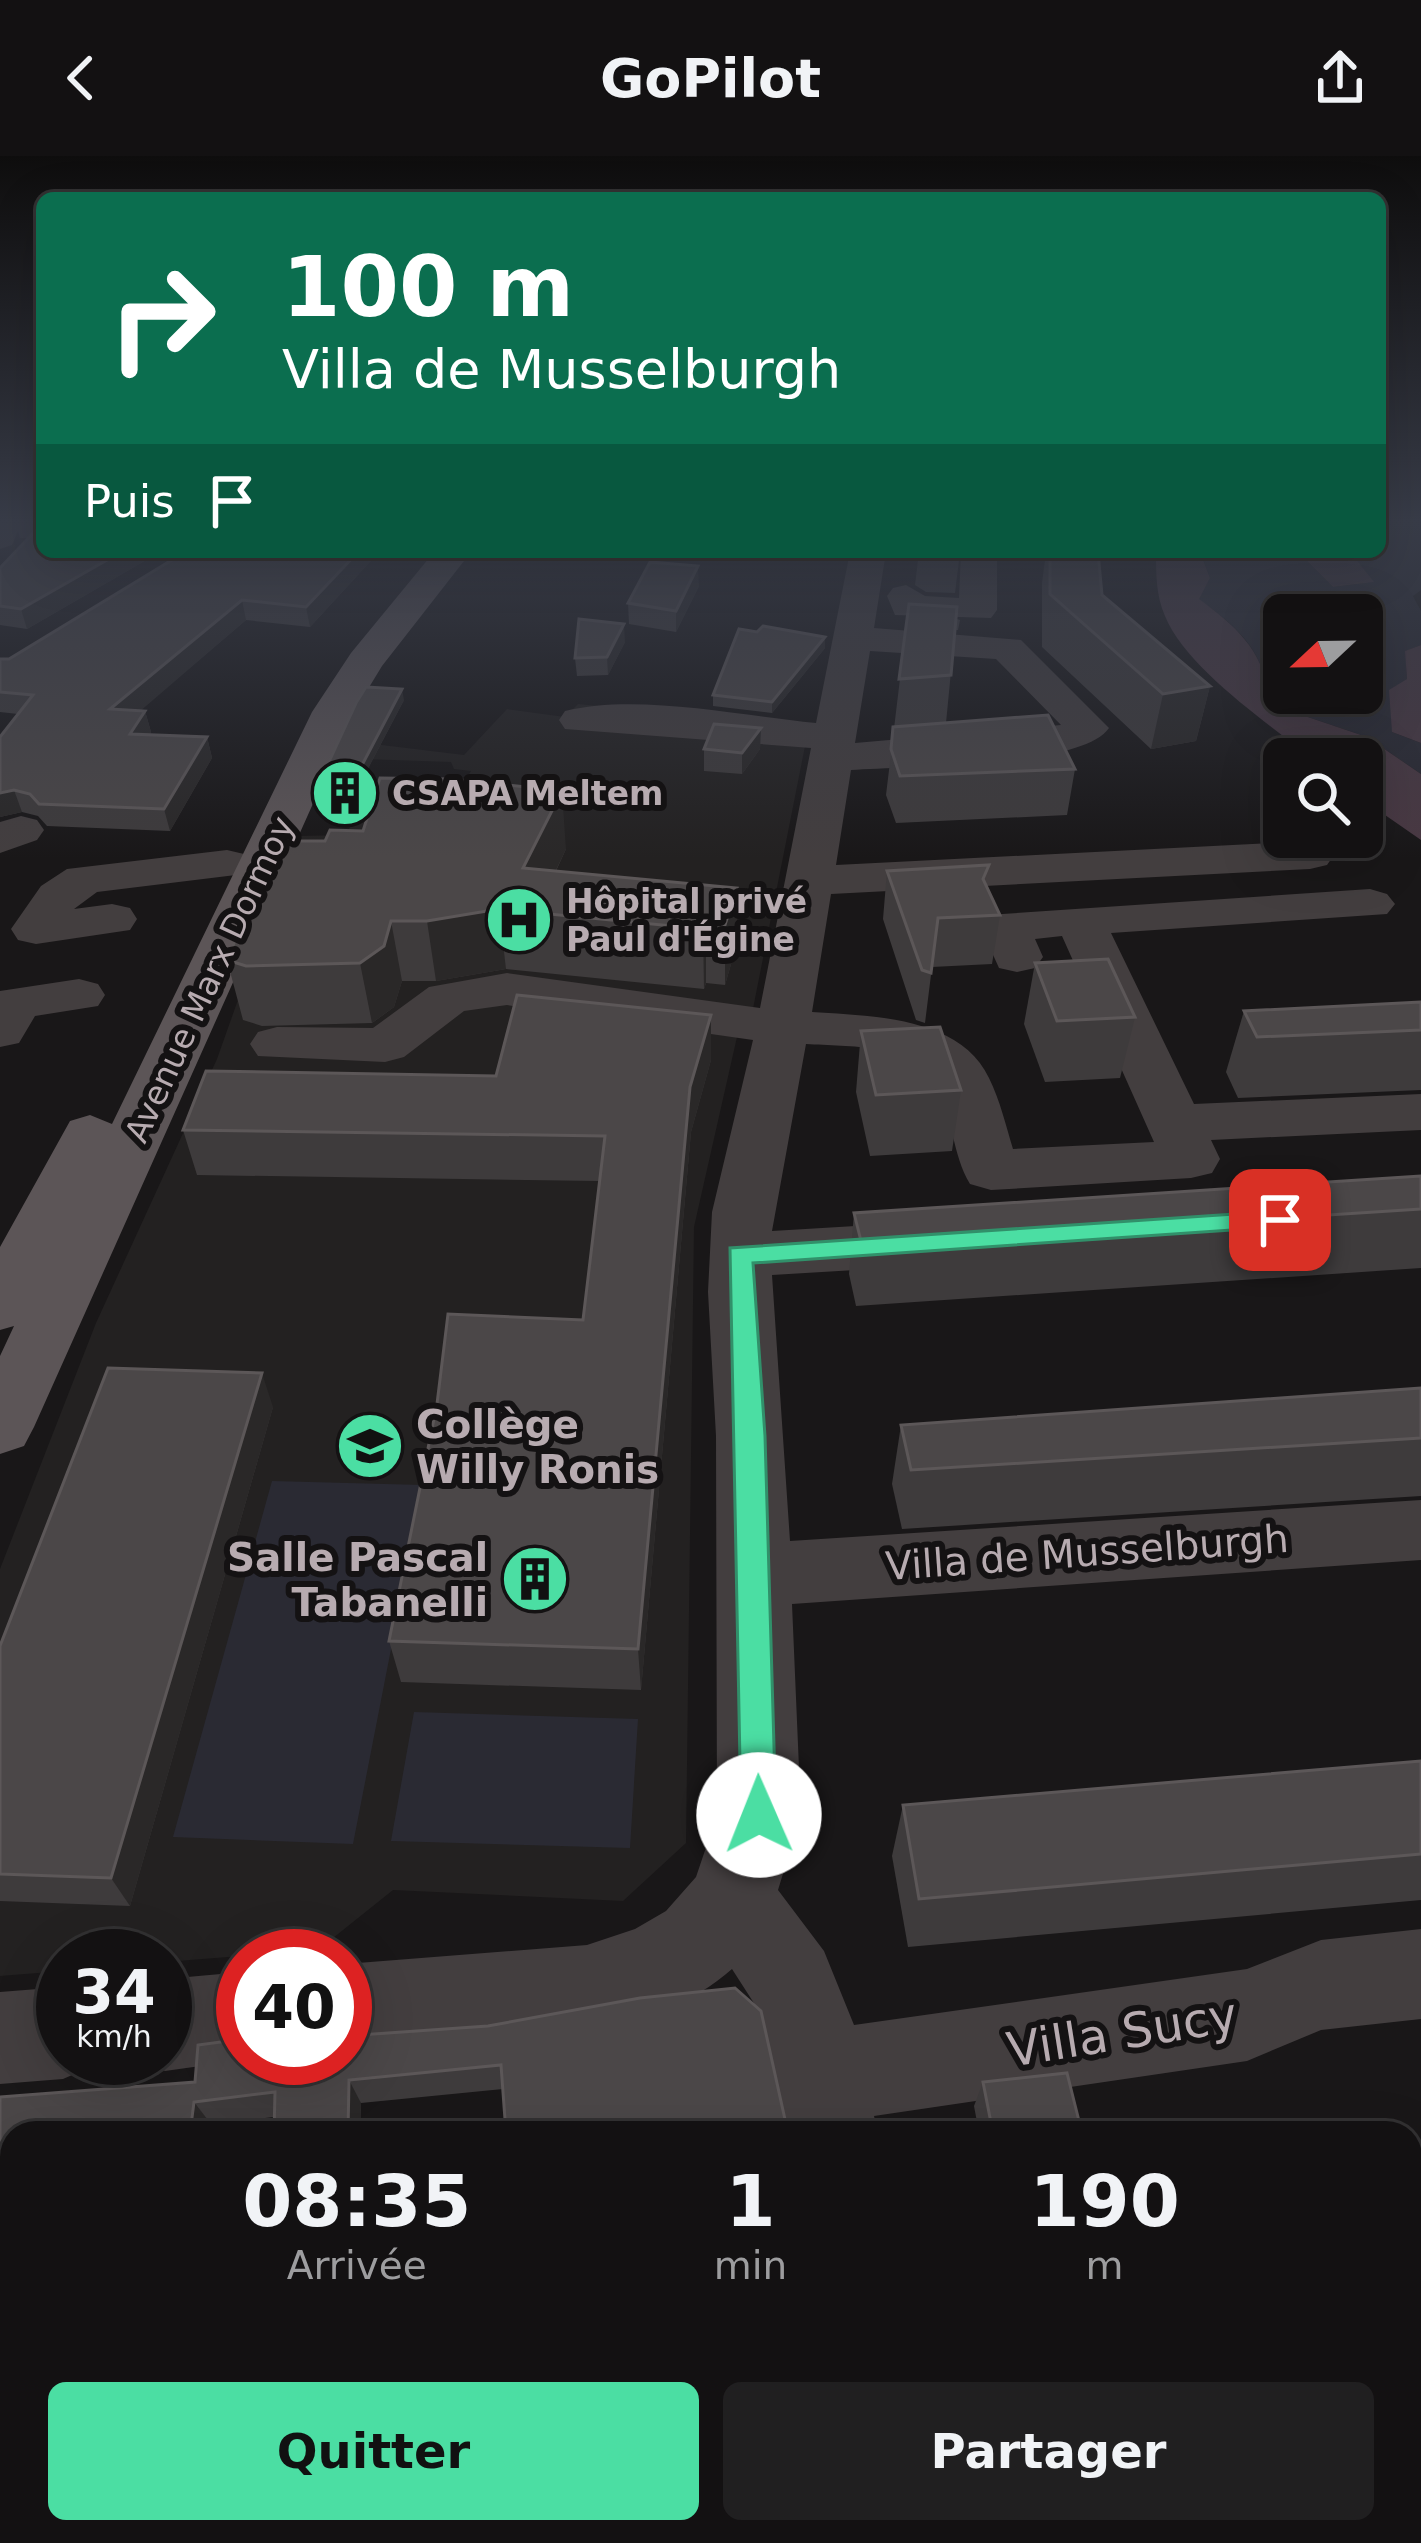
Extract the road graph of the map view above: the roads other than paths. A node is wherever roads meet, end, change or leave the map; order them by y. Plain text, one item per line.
1 (353, 635) edge
2 (386, 635) edge
3 (862, 635) edge
4 (974, 635) edge
5 (580, 720) dead end
6 (830, 761) junction
7 (1063, 778) edge
8 (1263, 857) edge
9 (227, 864) junction
10 (809, 881) junction
11 (1370, 904) dead end
12 (112, 919) dead end
13 (1080, 920) junction
14 (1017, 957) dead end
15 (79, 994) dead end
16 (783, 1027) junction
17 (277, 1044) dead end
18 (13, 1051) edge
19 (1421, 1112) edge
20 (1174, 1123) junction
21 (998, 1239) edge
22 (740, 1255) junction
23 (0, 1307) edge
24 (0, 1427) edge
25 (1421, 1530) edge
26 (753, 1575) junction
27 (731, 1903) junction
28 (1421, 1974) edge
29 (372, 2008) edge
30 (36, 2035) edge
31 (0, 2038) edge
32 (825, 2105) edge

1 - 9 main road, Avenue Marx Dormoy
2 - 24 main road, Avenue Marx Dormoy
3 - 6 street
4 - 6 street
5 - 6 street
6 - 7 street
6 - 10 street
8 - 10 street
9 - 12 street
9 - 23 main road, Avenue Marx Dormoy
10 - 16 street
11 - 13 street
13 - 14 street
13 - 20 street
15 - 18 street
16 - 17 street
16 - 20 street
16 - 22 street
19 - 20 street
21 - 22 street
22 - 26 street
25 - 26 street, Villa de Musselburgh
26 - 27 street
27 - 29 street
27 - 32 street
28 - 32 street, Villa Sucy
30 - 31 street

